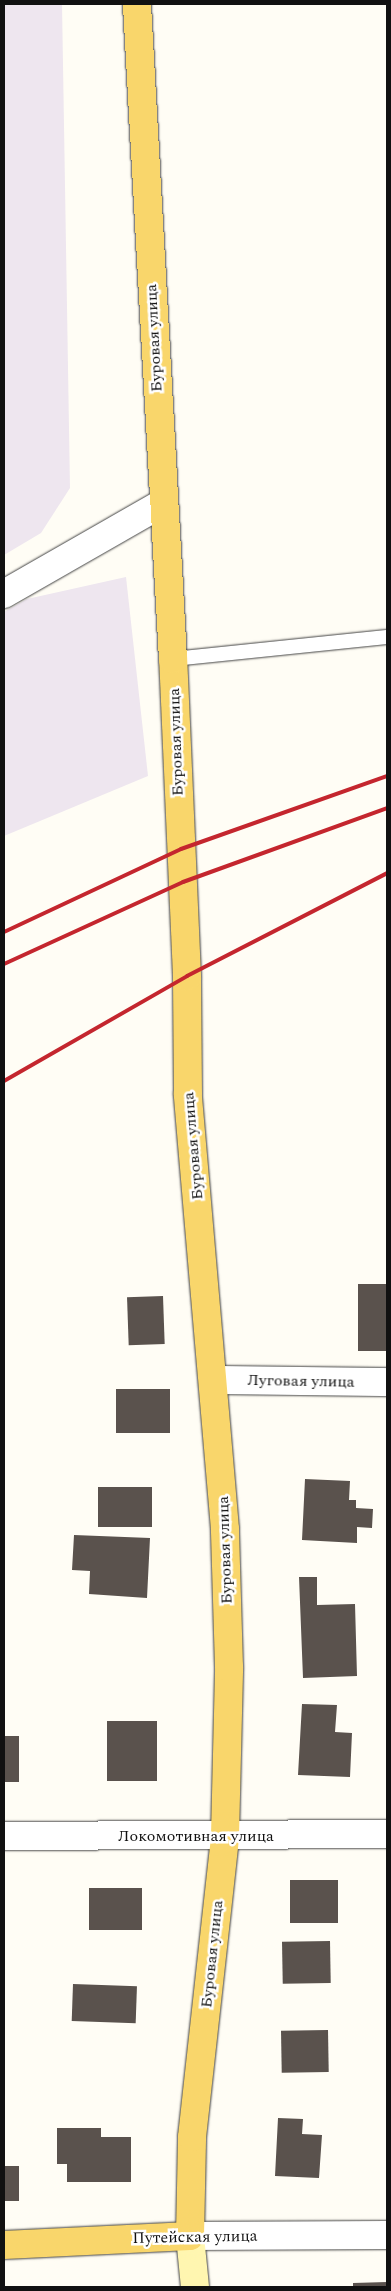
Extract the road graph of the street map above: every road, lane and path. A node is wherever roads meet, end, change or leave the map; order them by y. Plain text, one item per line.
1 (137, 4) edge
2 (163, 503) junction
3 (4, 594) edge
4 (387, 637) edge
5 (172, 659) junction
6 (214, 1380) junction
7 (387, 1382) edge
8 (387, 1834) edge
9 (4, 1836) edge
10 (225, 1836) junction
11 (387, 2235) edge
12 (190, 2236) junction
13 (4, 2245) edge
14 (195, 2287) edge

1 - 2 main road, Буровая улица
2 - 3 street
2 - 5 main road, Буровая улица
4 - 5 lane
5 - 6 main road, Буровая улица
6 - 7 street, Луговая улица
6 - 10 main road, Буровая улица
8 - 10 street, Локомотивная улица
9 - 10 street, Локомотивная улица
10 - 12 main road, Буровая улица
11 - 12 street, Путейская улица
12 - 13 main road, Путейская улица
12 - 14 main road, Буровая улица

